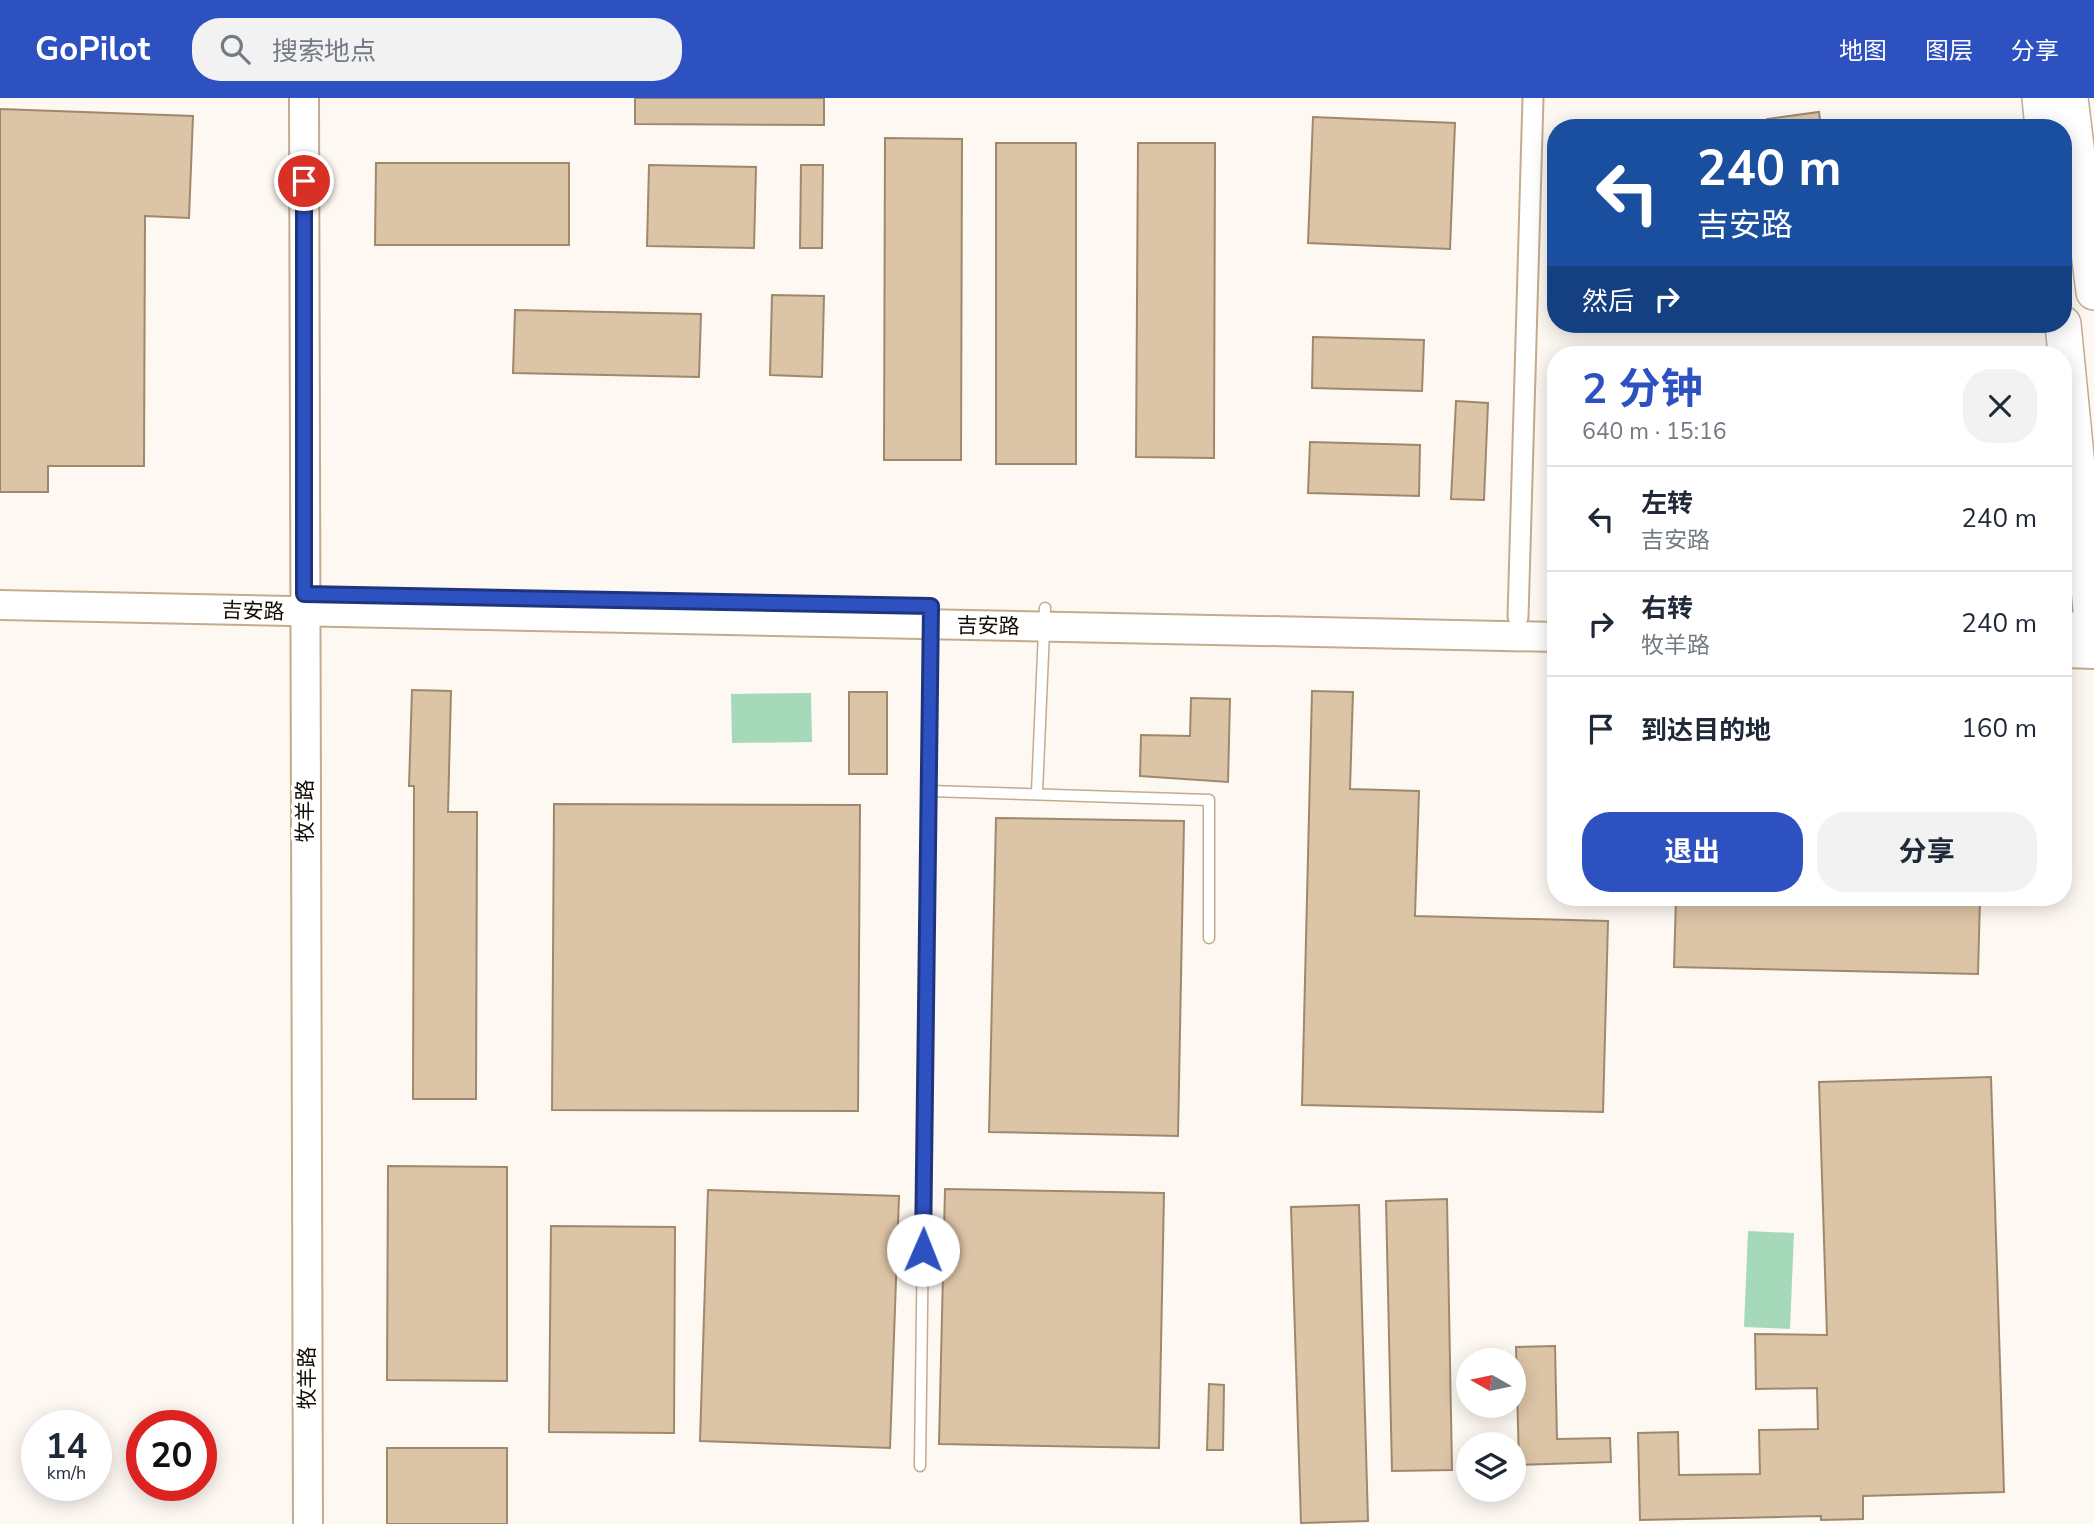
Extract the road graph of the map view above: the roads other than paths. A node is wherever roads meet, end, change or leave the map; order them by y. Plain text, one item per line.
1 (304, 98) edge
2 (1533, 98) edge
3 (2040, 98) edge
4 (2070, 98) edge
5 (2042, 119) edge
6 (2094, 292) edge
7 (2072, 436) edge
8 (0, 586) edge
9 (304, 604) junction
10 (0, 605) edge
11 (931, 615) junction
12 (1518, 617) junction
13 (1045, 618) junction
14 (1547, 618) edge
15 (2088, 634) edge
16 (1547, 637) edge
17 (2072, 646) edge
18 (929, 791) junction
19 (1037, 792) junction
20 (1209, 939) dead end
21 (920, 1466) dead end
22 (308, 1524) edge

1 - 9 street, 牧羊路
2 - 12 street
3 - 5 highway
4 - 6 highway
7 - 15 highway
8 - 9 street, 吉安路
9 - 10 street, 吉安路
9 - 11 street, 吉安路
9 - 22 street, 牧羊路
11 - 13 street, 吉安路
11 - 18 lane
12 - 13 street, 吉安路
12 - 14 street, 吉安路
13 - 16 street, 吉安路
13 - 19 lane
15 - 17 street
18 - 19 lane
18 - 21 lane
19 - 20 lane

